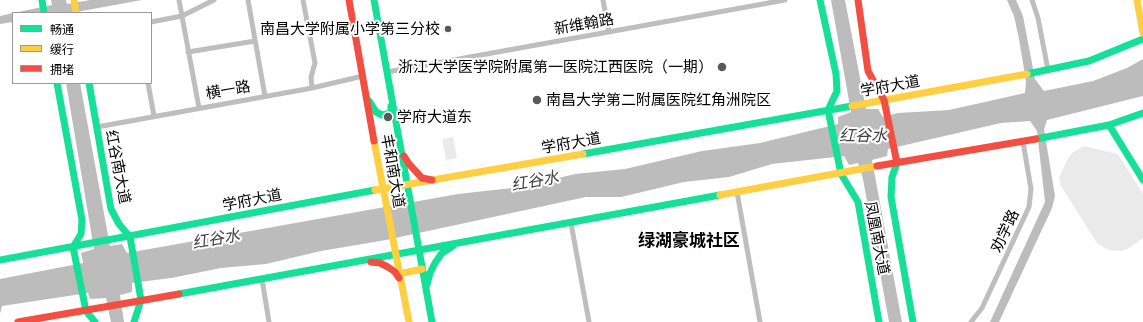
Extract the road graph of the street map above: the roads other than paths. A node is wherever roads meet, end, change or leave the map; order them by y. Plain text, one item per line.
1 (179, 0) edge
2 (214, 0) edge
3 (248, 0) edge
4 (304, 0) edge
5 (349, 0) edge
6 (374, 0) edge
7 (603, 0) edge
8 (785, 0) edge
9 (820, 0) edge
10 (858, 0) edge
11 (1032, 0) edge
12 (1137, 0) edge
13 (74, 1) edge
14 (76, 12) edge
15 (182, 16) junction
16 (152, 22) edge
17 (609, 32) junction
18 (1143, 33) edge
19 (1143, 39) edge
20 (255, 41) junction
21 (188, 52) junction
22 (1048, 70) junction
23 (387, 72) junction
24 (363, 76) junction
25 (57, 84) edge
26 (89, 84) edge
27 (148, 84) edge
28 (312, 88) junction
29 (390, 90) junction
30 (366, 95) junction
31 (264, 96) junction
32 (884, 100) junction
33 (199, 108) junction
34 (828, 110) junction
35 (1143, 113) edge
36 (154, 116) junction
37 (1109, 125) junction
38 (97, 127) junction
39 (1023, 142) junction
40 (401, 149) junction
41 (377, 157) junction
42 (897, 163) junction
43 (841, 174) junction
44 (434, 180) junction
45 (1143, 180) edge
46 (407, 185) junction
47 (383, 189) junction
48 (737, 192) junction
49 (357, 194) junction
50 (571, 223) junction
51 (130, 237) junction
52 (458, 243) junction
53 (73, 247) junction
54 (418, 247) junction
55 (395, 252) junction
56 (0, 260) edge
57 (362, 261) junction
58 (422, 269) junction
59 (400, 277) junction
60 (262, 279) junction
61 (426, 290) junction
62 (141, 300) junction
63 (86, 310) junction
64 (18, 322) edge
65 (95, 322) edge
66 (134, 322) edge
67 (269, 322) edge
68 (409, 322) edge
69 (432, 322) edge
70 (589, 322) edge
71 (760, 322) edge
72 (879, 322) edge
73 (913, 322) edge
74 (971, 322) edge

1 - 15 street
2 - 15 street
3 - 20 street
4 - 28 street
5 - 24 main road, 丰和南大道
6 - 23 main road, 丰和南大道
7 - 17 street
8 - 17 street, 新维翰路
9 - 34 main road
10 - 32 main road, 凤凰南大道
11 - 22 street
12 - 18 main road
13 - 14 main road
15 - 16 street
15 - 21 street
17 - 23 street, 新维翰路
19 - 22 main road, 学府大道
20 - 21 street
20 - 31 street
21 - 33 street
22 - 32 main road, 学府大道
23 - 29 main road, 丰和南大道
24 - 28 street, 横一路
24 - 30 main road, 丰和南大道
25 - 53 main road
26 - 38 main road, 红谷南大道
27 - 36 street
28 - 31 street, 横一路
29 - 30 main road
29 - 40 main road, 丰和南大道
30 - 41 main road, 丰和南大道
31 - 33 street, 横一路
32 - 34 main road, 学府大道
32 - 42 main road, 凤凰南大道
33 - 36 street, 横一路
34 - 43 main road, 凤凰南大道
34 - 44 main road, 学府大道
35 - 37 main road
36 - 38 street, 横一路
37 - 39 main road
37 - 45 main road
38 - 51 main road, 红谷南大道
39 - 42 main road
39 - 74 street, 劝学路
40 - 44 main road
40 - 46 main road, 丰和南大道
41 - 47 main road, 丰和南大道
41 - 49 main road
42 - 43 main road
42 - 73 main road, 凤凰南大道
43 - 48 main road
43 - 72 main road, 凤凰南大道
44 - 46 main road, 学府大道
46 - 47 main road, 学府大道
46 - 54 main road, 丰和南大道
47 - 49 main road, 学府大道
47 - 55 main road, 丰和南大道
48 - 50 main road
48 - 71 street
49 - 51 main road, 学府大道
50 - 52 main road
50 - 70 street
51 - 53 main road, 学府大道
51 - 62 main road, 红谷南大道
52 - 54 main road
52 - 61 main road
53 - 56 main road, 学府大道
53 - 63 main road
54 - 55 main road
54 - 58 main road, 丰和南大道
55 - 57 main road
55 - 59 main road, 丰和南大道
57 - 59 main road
57 - 60 main road
58 - 59 main road
58 - 61 main road, 丰和南大道
59 - 68 main road, 丰和南大道
60 - 62 main road
60 - 67 street
61 - 69 main road, 丰和南大道
62 - 63 main road
62 - 66 main road, 红谷南大道
63 - 64 main road
63 - 65 main road

